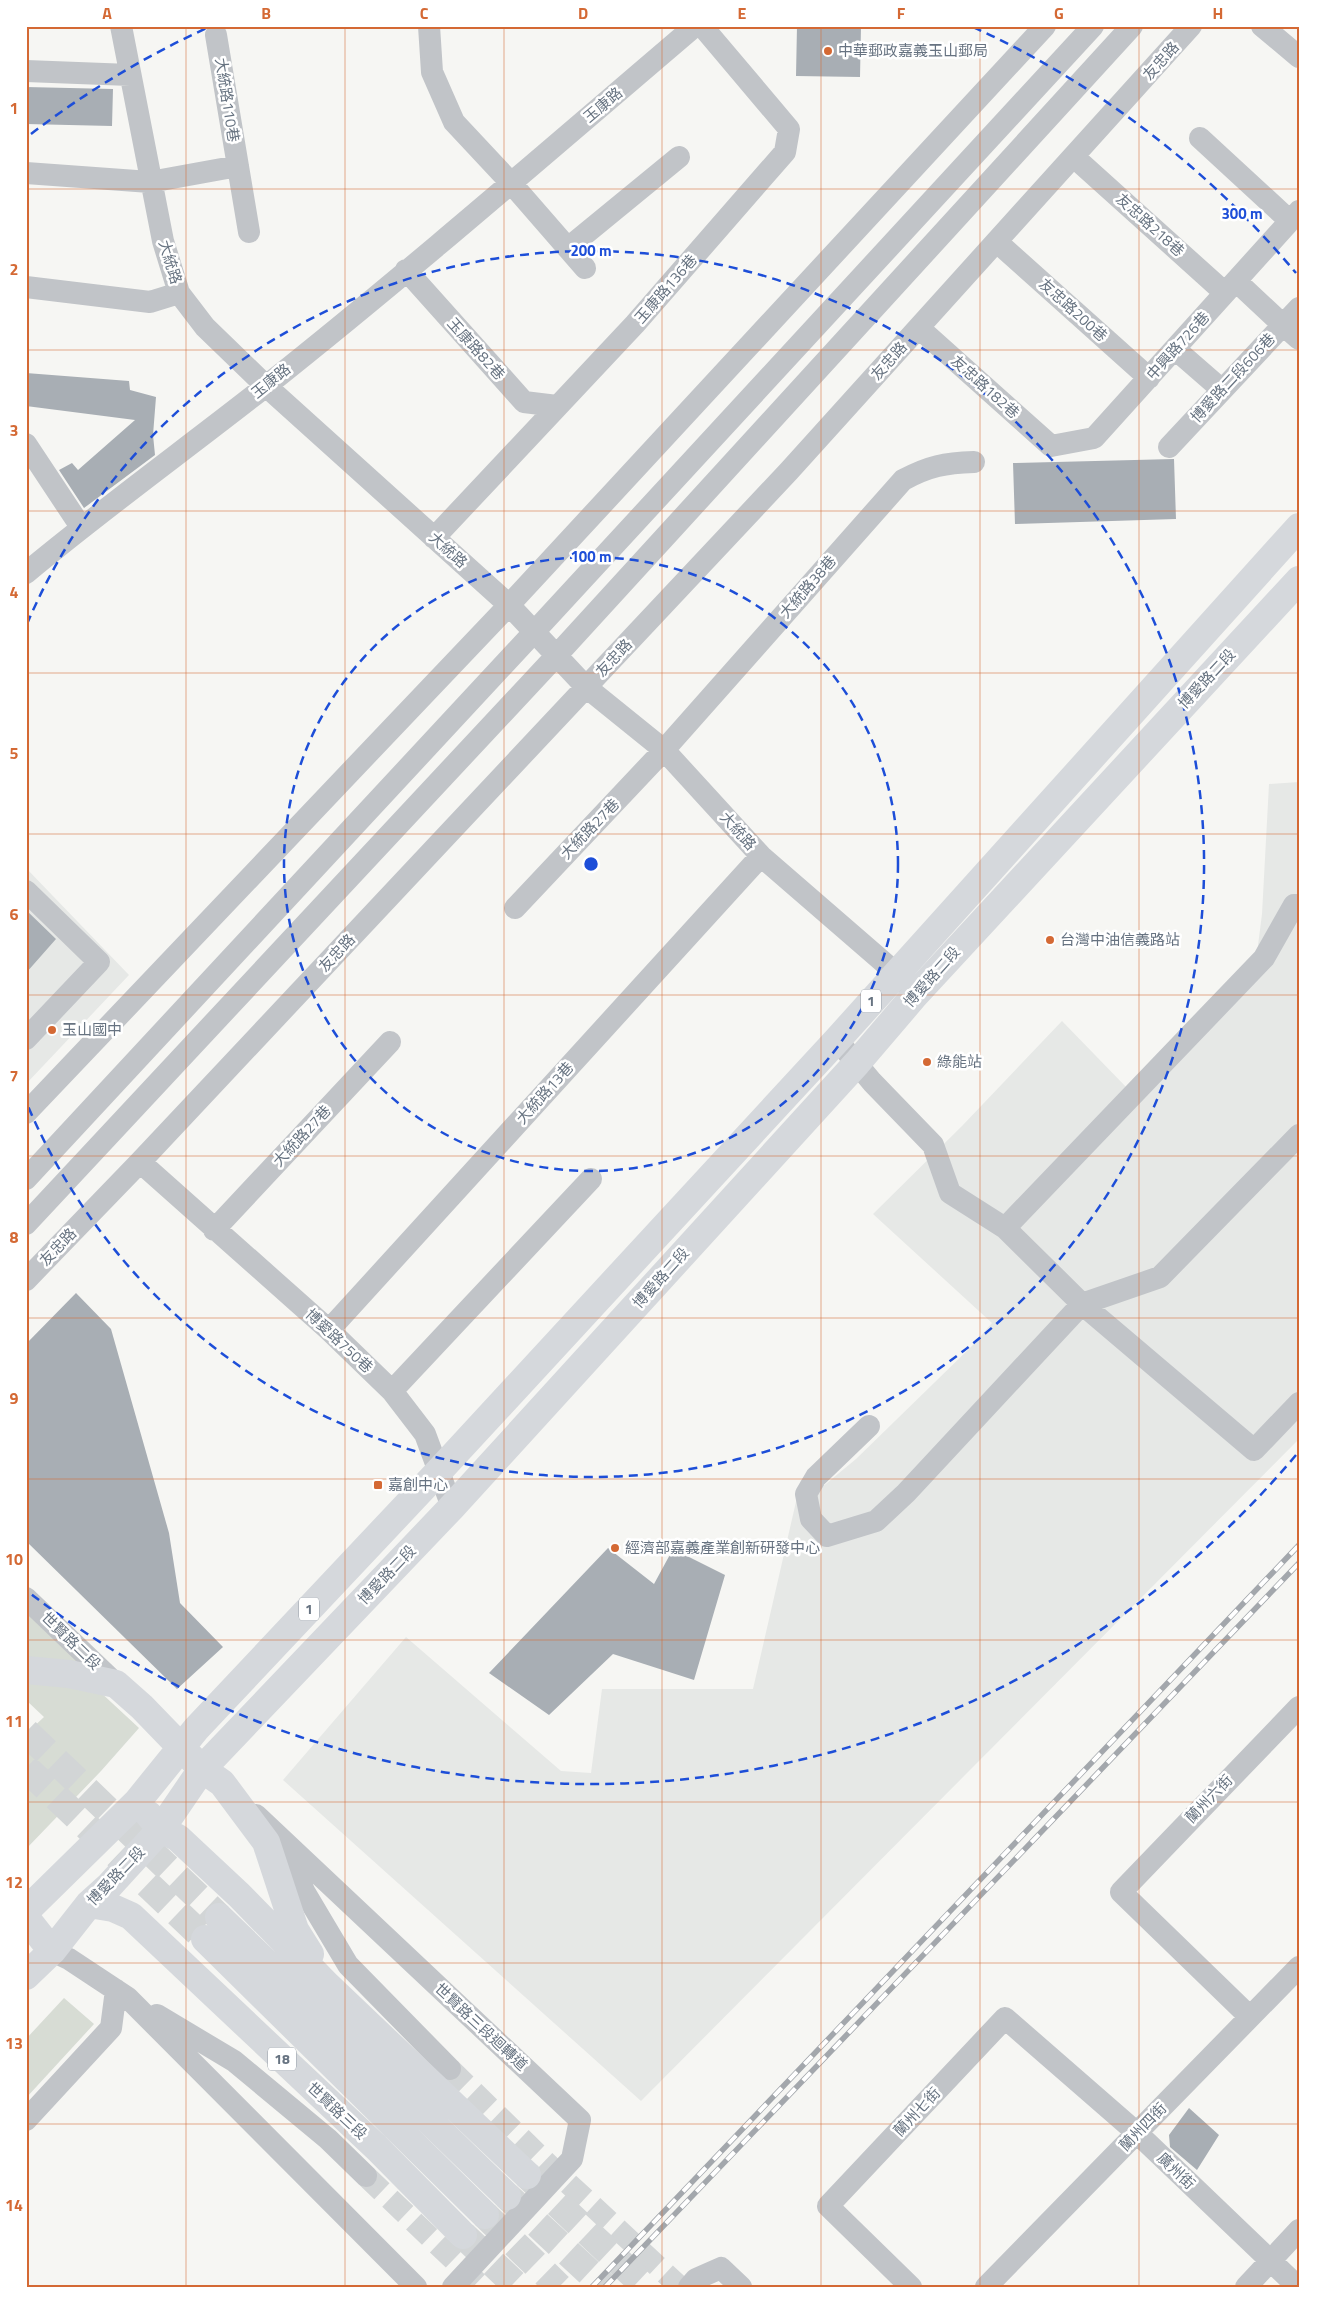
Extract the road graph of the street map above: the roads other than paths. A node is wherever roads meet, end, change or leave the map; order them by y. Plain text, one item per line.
1 (121, 26) edge
2 (429, 26) edge
3 (695, 26) edge
4 (702, 26) edge
5 (1045, 26) edge
6 (1093, 26) edge
7 (1132, 26) edge
8 (1191, 26) edge
9 (1262, 26) edge
10 (216, 35) dead end
11 (1299, 57) edge
12 (26, 71) edge
13 (130, 75) junction
14 (1200, 138) dead end
15 (679, 157) dead end
16 (1074, 157) junction
17 (238, 166) junction
18 (26, 173) edge
19 (150, 182) junction
20 (511, 183) junction
21 (1294, 216) edge
22 (249, 232) dead end
23 (997, 242) junction
24 (568, 248) junction
25 (585, 268) dead end
26 (406, 270) junction
27 (26, 287) edge
28 (1231, 287) junction
29 (179, 293) junction
30 (1299, 308) edge
31 (919, 328) junction
32 (1291, 332) edge
33 (1175, 349) junction
34 (1150, 378) junction
35 (266, 386) junction
36 (1221, 390) junction
37 (557, 406) junction
38 (26, 444) edge
39 (1051, 446) joint
40 (1169, 447) dead end
41 (974, 462) dead end
42 (82, 527) junction
43 (1299, 527) edge
44 (434, 538) junction
45 (26, 573) edge
46 (1299, 580) edge
47 (509, 605) junction
48 (535, 632) junction
49 (557, 655) junction
50 (586, 688) junction
51 (664, 750) junction
52 (761, 856) junction
53 (26, 891) edge
54 (1299, 906) edge
55 (515, 908) dead end
56 (896, 973) junction
57 (915, 995) junction
58 (26, 1039) edge
59 (837, 1040) junction
60 (390, 1042) dead end
61 (857, 1063) junction
62 (26, 1113) edge
63 (1299, 1135) edge
64 (140, 1162) junction
65 (26, 1179) edge
66 (591, 1179) dead end
67 (26, 1224) edge
68 (1005, 1228) junction
69 (214, 1230) junction
70 (26, 1280) edge
71 (1082, 1304) junction
72 (329, 1330) junction
73 (392, 1391) junction
74 (1299, 1403) edge
75 (869, 1426) dead end
76 (439, 1472) junction
77 (452, 1507) junction
78 (26, 1598) edge
79 (26, 1670) edge
80 (116, 1684) junction
81 (1299, 1708) edge
82 (180, 1746) junction
83 (202, 1769) junction
84 (226, 1788) junction
85 (137, 1802) junction
86 (160, 1829) junction
87 (284, 1842) junction
88 (89, 1904) junction
89 (26, 1911) edge
90 (26, 1918) edge
91 (52, 1951) junction
92 (1299, 1966) edge
93 (26, 1976) edge
94 (328, 1986) junction
95 (122, 1994) junction
96 (1250, 2016) junction
97 (1005, 2018) joint
98 (450, 2069) tunnel mouth
99 (26, 2120) edge
100 (1137, 2134) junction
101 (528, 2175) tunnel mouth
102 (366, 2176) tunnel mouth
103 (507, 2196) tunnel mouth
104 (485, 2215) tunnel mouth
105 (1299, 2230) edge
106 (463, 2235) tunnel mouth
107 (1270, 2261) junction
108 (692, 2283) edge
109 (416, 2287) edge
110 (453, 2287) edge
111 (741, 2287) edge
112 (910, 2287) edge
113 (986, 2287) edge
114 (1246, 2287) edge
115 (1298, 2287) edge

1 - 13 street, 大統路
2 - 20 street
3 - 20 street, 玉康路
4 - 37 street, 玉康路136巷
5 - 47 street
6 - 48 street
7 - 49 street
8 - 16 street, 友忠路
9 - 11 street
10 - 17 street, 大統路110巷
12 - 13 street
13 - 19 street, 大統路
14 - 21 street, 中興路726巷
15 - 24 street
16 - 23 street, 友忠路
16 - 28 street, 友忠路218巷
17 - 19 street
17 - 22 street, 大統路110巷
18 - 19 street
19 - 29 street, 大統路
20 - 24 street
20 - 26 street, 玉康路
21 - 28 street, 中興路726巷
23 - 31 street, 友忠路
23 - 34 street, 友忠路200巷
24 - 25 street
26 - 35 street, 玉康路
26 - 37 street, 玉康路82巷
27 - 29 street
28 - 32 street, 友忠路218巷
28 - 33 street, 中興路726巷
29 - 35 street, 大統路
30 - 32 street, 博愛路二段606巷
31 - 39 street, 友忠路182巷
31 - 50 street, 友忠路
32 - 36 street, 博愛路二段606巷
33 - 34 street, 中興路726巷
33 - 36 street
34 - 39 street, 中興路726巷
35 - 42 street, 玉康路
35 - 44 street, 大統路
36 - 40 street, 博愛路二段606巷
37 - 44 street, 玉康路136巷
38 - 42 street
41 - 51 street, 大統路38巷
42 - 45 street, 玉康路
43 - 56 main road, 博愛路二段 / 1
44 - 47 street, 大統路
46 - 57 main road, 博愛路二段 / 1
47 - 48 street, 大統路
47 - 62 street
48 - 49 street, 大統路
48 - 65 street
49 - 50 street, 大統路
49 - 67 street
50 - 51 street, 大統路
50 - 64 street, 友忠路
51 - 52 street, 大統路
51 - 55 street, 大統路27巷
52 - 56 street, 大統路
52 - 72 street, 大統路13巷
53 - 58 street
54 - 68 street
56 - 57 street, 大統路
56 - 59 main road, 博愛路二段 / 1
57 - 61 main road, 博愛路二段 / 1
59 - 61 street
59 - 76 main road, 博愛路二段 / 1
60 - 69 street, 大統路27巷
61 - 68 street
61 - 77 main road, 博愛路二段 / 1
63 - 71 street
64 - 69 street, 博愛路750巷
64 - 70 street, 友忠路
66 - 73 street
68 - 71 street
69 - 72 street, 博愛路750巷
71 - 74 street
71 - 75 street
72 - 73 street, 博愛路750巷
73 - 76 street, 博愛路750巷
76 - 77 street, 博愛路750巷
76 - 82 main road, 博愛路二段 / 1
77 - 83 main road, 博愛路二段 / 1
78 - 80 street, 世賢路二段
79 - 80 main road
80 - 82 main road
81 - 96 street, 蘭州六街
82 - 83 main road
82 - 85 main road, 博愛路二段 / 1
83 - 84 main road
83 - 86 main road, 博愛路二段 / 1
84 - 87 street, 世賢路三段迴轉道
84 - 94 main road
85 - 86 main road
85 - 89 main road, 博愛路二段 / 1
86 - 88 main road, 博愛路二段 / 1
86 - 94 main road
87 - 98 street
87 - 110 street, 世賢路三段迴轉道
88 - 91 main road, 博愛路二段 / 1
88 - 106 main road, 世賢路三段 / 18
90 - 91 main road
91 - 93 main road, 博愛路二段 / 1
91 - 95 street, 世賢路三段
92 - 96 street, 蘭州四街
94 - 101 main road
95 - 99 street
95 - 102 street, 世賢路三段
95 - 109 street
96 - 100 street, 蘭州四街
97 - 100 street, 廣州街
97 - 112 street, 蘭州七街
100 - 107 street, 廣州街
100 - 113 street, 蘭州四街
103 - 104 main road, 世賢路三段 / 18
105 - 107 street
107 - 114 street
107 - 115 street, 廣州街
108 - 111 street

